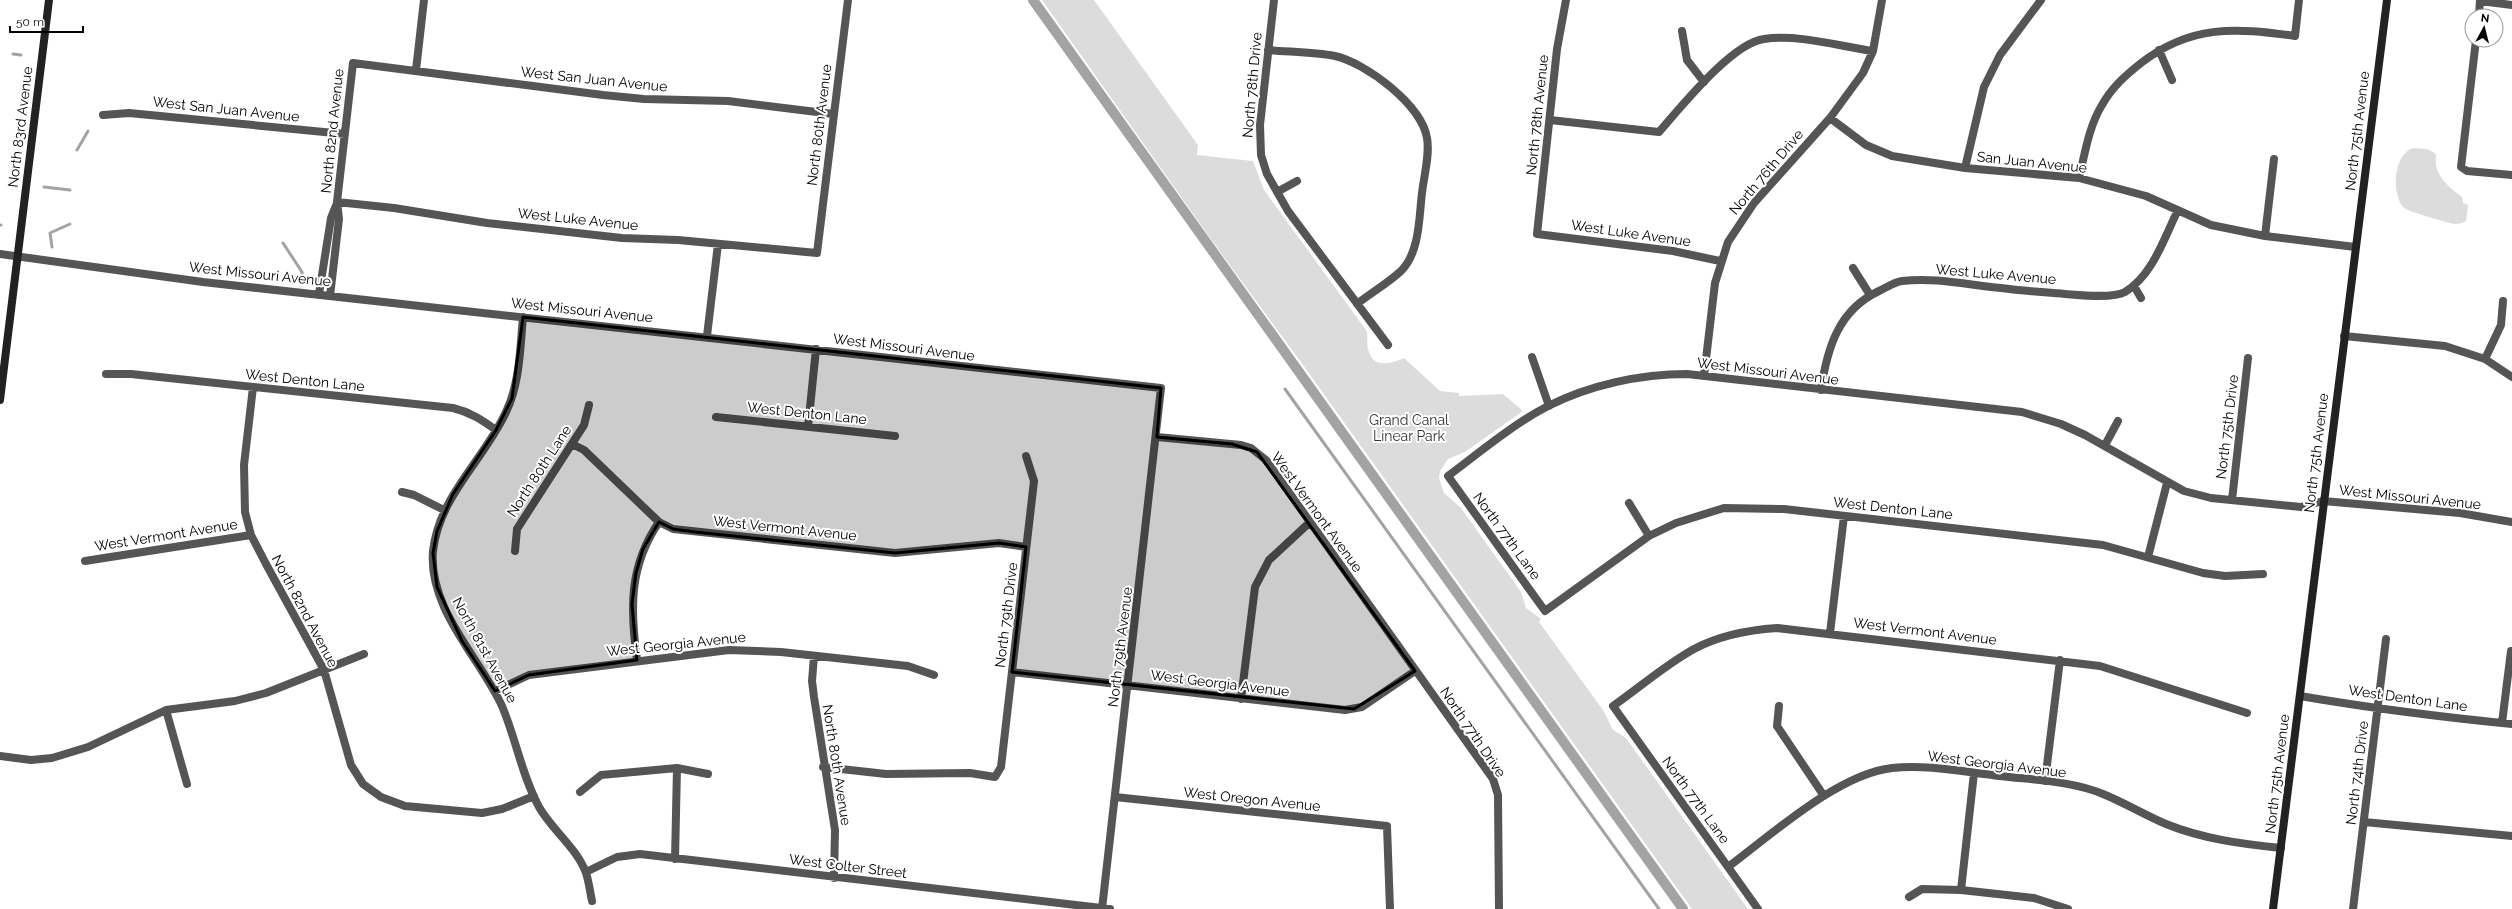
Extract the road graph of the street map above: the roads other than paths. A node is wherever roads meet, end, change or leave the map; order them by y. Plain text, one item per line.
1 (49, 0) edge
2 (424, 0) edge
3 (848, 0) edge
4 (1274, 0) edge
5 (1566, 0) edge
6 (1882, 0) edge
7 (2041, 0) edge
8 (2299, 0) edge
9 (2387, 0) edge
10 (2480, 0) edge
11 (2512, 5) edge
12 (1682, 31) dead end
13 (2475, 48) edge
14 (1268, 50) junction
15 (2159, 50) junction
16 (1873, 51) junction
17 (353, 63) joint
18 (416, 70) junction
19 (2172, 80) dead end
20 (1704, 82) junction
21 (833, 114) junction
22 (103, 115) dead end
23 (1830, 118) junction
24 (1550, 120) junction
25 (345, 134) junction
26 (2274, 159) dead end
27 (1965, 168) junction
28 (2512, 175) edge
29 (2079, 178) junction
30 (1297, 181) dead end
31 (1277, 192) junction
32 (337, 202) junction
33 (2178, 210) junction
34 (1537, 234) joint
35 (2264, 236) junction
36 (718, 244) junction
37 (2355, 247) junction
38 (817, 253) joint
39 (0, 254) edge
40 (18, 256) junction
41 (1720, 261) junction
42 (1853, 268) dead end
43 (2134, 286) junction
44 (319, 294) junction
45 (1870, 295) junction
46 (330, 296) junction
47 (2141, 298) dead end
48 (2503, 301) dead end
49 (1357, 304) junction
50 (523, 317) junction
51 (707, 336) junction
52 (2344, 336) junction
53 (1388, 345) dead end
54 (816, 349) junction
55 (1532, 357) dead end
56 (2248, 358) dead end
57 (2485, 359) junction
58 (106, 374) dead end
59 (1704, 376) junction
60 (2512, 377) edge
61 (253, 387) junction
62 (1162, 388) joint
63 (1821, 390) junction
64 (0, 400) edge
65 (589, 405) dead end
66 (1549, 406) junction
67 (716, 417) dead end
68 (2118, 421) dead end
69 (808, 427) junction
70 (496, 430) junction
71 (895, 436) dead end
72 (1158, 437) junction
73 (572, 444) junction
74 (2105, 445) junction
75 (1026, 456) dead end
76 (1448, 476) joint
77 (2167, 483) junction
78 (402, 492) dead end
79 (2232, 500) junction
80 (2323, 501) junction
81 (1629, 503) dead end
82 (444, 510) junction
83 (1844, 516) junction
84 (659, 522) junction
85 (2512, 522) edge
86 (1309, 523) junction
87 (251, 535) junction
88 (1649, 536) junction
89 (1026, 547) junction
90 (515, 551) dead end
91 (2148, 557) junction
92 (85, 561) dead end
93 (2263, 574) dead end
94 (1545, 611) joint
95 (1830, 633) junction
96 (2386, 639) dead end
97 (2511, 652) dead end
98 (364, 654) dead end
99 (814, 656) junction
100 (637, 660) junction
101 (2060, 660) junction
102 (324, 670) junction
103 (1415, 671) junction
104 (1012, 672) junction
105 (934, 675) dead end
106 (1128, 685) junction
107 (495, 691) junction
108 (2300, 696) junction
109 (1241, 699) junction
110 (1613, 706) joint
111 (1779, 706) dead end
112 (2378, 706) junction
113 (166, 710) junction
114 (2247, 713) dead end
115 (2502, 723) junction
116 (2512, 724) edge
117 (0, 756) edge
118 (823, 767) junction
119 (677, 768) junction
120 (1974, 773) junction
121 (708, 774) dead end
122 (2045, 781) junction
123 (187, 784) dead end
124 (580, 792) dead end
125 (534, 796) junction
126 (1824, 796) junction
127 (1115, 797) junction
128 (2364, 822) junction
129 (2512, 836) edge
130 (2281, 848) junction
131 (675, 859) junction
132 (1728, 867) junction
133 (586, 872) junction
134 (834, 878) junction
135 (1961, 890) junction
136 (1909, 897) dead end
137 (592, 901) dead end
138 (1105, 909) edge
139 (1390, 909) edge
140 (1499, 909) edge
141 (1758, 909) edge
142 (2068, 909) edge
143 (2273, 909) edge
144 (2353, 909) edge

1 - 40 main road, North 83rd Avenue
2 - 18 street
3 - 21 street, North 80th Avenue
4 - 14 street, North 78th Drive
5 - 24 street, North 78th Avenue
6 - 16 street, North 76th Drive
7 - 27 street
8 - 15 street
9 - 37 main road, North 75th Avenue
10 - 11 street
12 - 20 street
13 - 28 street
14 - 31 street, North 78th Drive
14 - 49 street
15 - 19 street
15 - 29 street
16 - 20 street
16 - 23 street, North 76th Drive
17 - 18 street, West San Juan Avenue
17 - 25 street, North 82nd Avenue
18 - 21 street, West San Juan Avenue
20 - 24 street
21 - 38 street, North 80th Avenue
22 - 25 street, West San Juan Avenue
23 - 27 street, San Juan Avenue
23 - 41 street, North 76th Drive
24 - 34 street, North 78th Avenue
25 - 32 street, North 82nd Avenue
26 - 35 street
27 - 29 street, San Juan Avenue
29 - 33 street, San Juan Avenue
30 - 31 street
31 - 49 street, North 78th Drive
32 - 36 street, West Luke Avenue
32 - 44 street, North 82nd Avenue
32 - 46 street, North 82nd Avenue
33 - 35 street, San Juan Avenue
33 - 43 street, West Luke Avenue
34 - 41 street, West Luke Avenue
35 - 37 street, San Juan Avenue
36 - 38 street, West Luke Avenue
36 - 51 street
37 - 52 main road, North 75th Avenue
39 - 40 street, West Missouri Avenue
40 - 44 street, West Missouri Avenue
40 - 64 main road, North 83rd Avenue
41 - 59 street, North 76th Drive
42 - 45 street
43 - 45 street, West Luke Avenue
43 - 47 street
44 - 46 street, West Missouri Avenue
45 - 63 street, West Luke Avenue
46 - 50 street, West Missouri Avenue
48 - 57 street
49 - 53 street, North 78th Drive
50 - 51 street, West Missouri Avenue
50 - 70 street, North 81st Avenue
51 - 54 street, West Missouri Avenue
52 - 57 street
52 - 80 main road, North 75th Avenue
54 - 62 street, West Missouri Avenue
54 - 69 street
55 - 66 street
56 - 79 street, North 75th Drive
57 - 60 street
58 - 61 street, West Denton Lane
59 - 63 street, West Missouri Avenue
59 - 66 street, West Missouri Avenue
61 - 70 street, West Denton Lane
61 - 87 street, North 82nd Avenue
62 - 72 street, North 79th Avenue
63 - 74 street, West Missouri Avenue
65 - 73 street, North 80th Lane
66 - 76 street, West Missouri Avenue
67 - 69 street, West Denton Lane
68 - 74 street
69 - 71 street, West Denton Lane
70 - 82 street, North 81st Avenue
72 - 86 street, West Vermont Avenue
72 - 106 street, North 79th Avenue
73 - 84 street, West Vermont Avenue
73 - 90 street, North 80th Lane
74 - 77 street, West Missouri Avenue
75 - 89 street, North 79th Drive
76 - 94 street, North 77th Lane
77 - 79 street, West Missouri Avenue
77 - 91 street
78 - 82 street
79 - 80 street, West Missouri Avenue
80 - 85 street, West Missouri Avenue
80 - 108 main road, North 75th Avenue
81 - 88 street
82 - 107 street, North 81st Avenue
83 - 88 street, West Denton Lane
83 - 91 street, West Denton Lane
83 - 95 street
84 - 89 street, West Vermont Avenue
84 - 100 street
86 - 103 street, West Vermont Avenue
86 - 109 street
87 - 92 street, West Vermont Avenue
87 - 102 street, North 82nd Avenue
88 - 94 street, West Denton Lane
89 - 104 street, North 79th Drive
91 - 93 street, West Denton Lane
95 - 101 street, West Vermont Avenue
95 - 110 street, West Vermont Avenue
96 - 112 street, North 74th Drive
97 - 115 street
98 - 102 street
99 - 100 street, West Georgia Avenue
99 - 105 street, West Georgia Avenue
99 - 118 street, North 80th Avenue
100 - 107 street, West Georgia Avenue
101 - 114 street, West Vermont Avenue
101 - 122 street
102 - 113 street
102 - 125 street, North 82nd Avenue
103 - 109 street, West Georgia Avenue
103 - 140 street, North 77th Drive
104 - 106 street, West Georgia Avenue
104 - 118 street, North 79th Drive
106 - 109 street, West Georgia Avenue
106 - 127 street, North 79th Avenue
107 - 125 street, North 81st Avenue
108 - 112 street, West Denton Lane
108 - 130 main road, North 75th Avenue
110 - 132 street, North 77th Lane
111 - 126 street
112 - 115 street, West Denton Lane
112 - 128 street, North 74th Drive
113 - 117 street
113 - 123 street
115 - 116 street, West Denton Lane
118 - 134 street, North 80th Avenue
119 - 121 street
119 - 124 street
119 - 131 street
120 - 122 street, West Georgia Avenue
120 - 126 street, West Georgia Avenue
120 - 135 street
122 - 130 street, West Georgia Avenue
125 - 133 street, North 81st Avenue
126 - 132 street, West Georgia Avenue
127 - 138 street, North 79th Avenue
127 - 139 street, West Oregon Avenue
128 - 129 street
128 - 144 street, North 74th Drive
130 - 143 main road, North 75th Avenue
131 - 133 street, West Colter Street
131 - 134 street, West Colter Street
132 - 141 street, North 77th Lane
133 - 137 street, North 81st Avenue
134 - 138 street, West Colter Street
135 - 136 street
135 - 142 street

